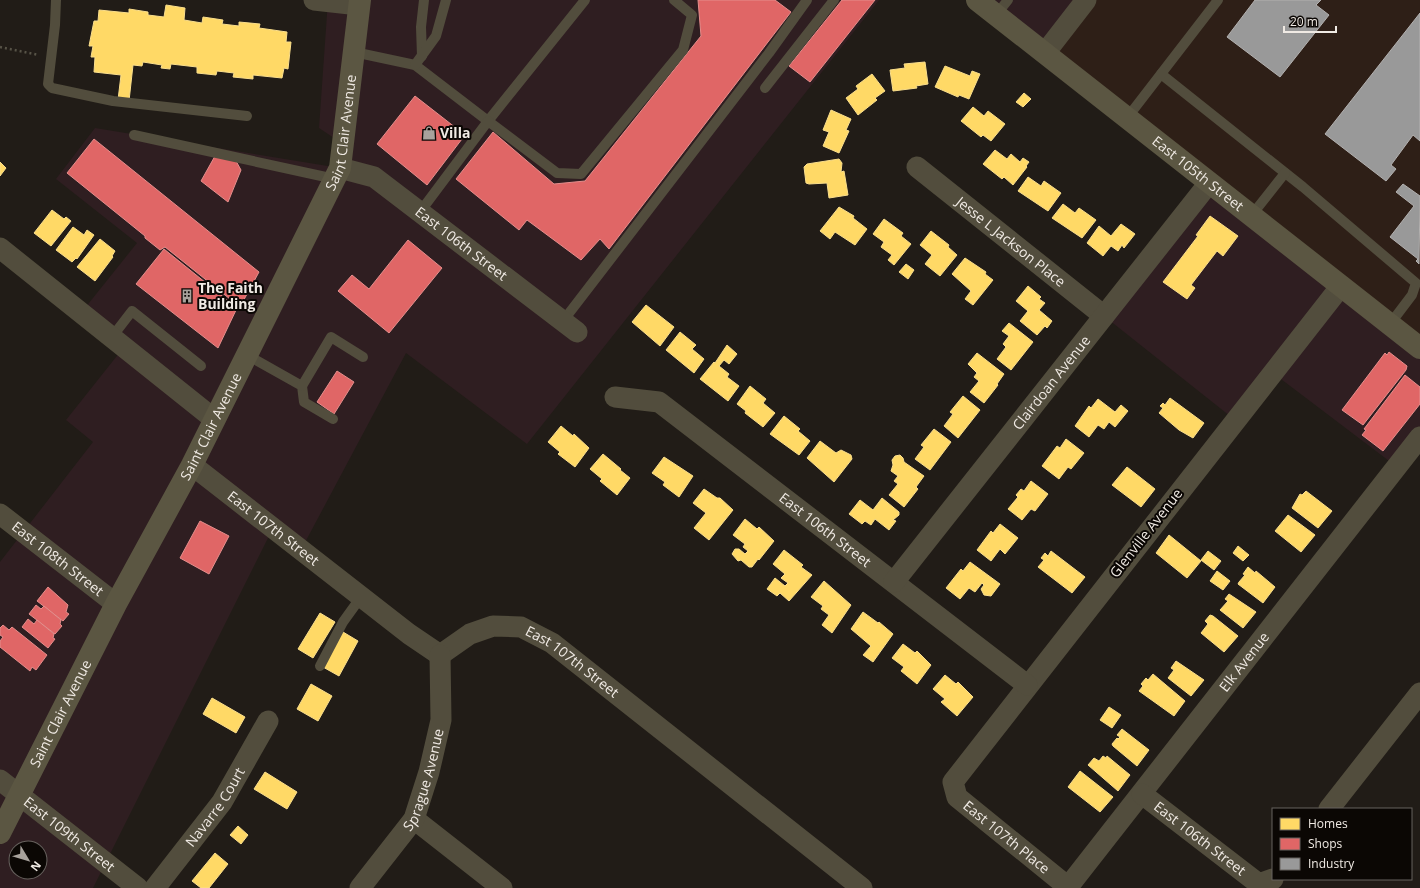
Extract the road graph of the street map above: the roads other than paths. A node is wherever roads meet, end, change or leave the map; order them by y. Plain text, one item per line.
1 (56, 0) edge
2 (314, 0) edge
3 (424, 0) edge
4 (446, 0) edge
5 (584, 0) edge
6 (674, 0) edge
7 (807, 0) edge
8 (834, 0) edge
9 (977, 0) edge
10 (1086, 0) edge
11 (1218, 0) edge
12 (359, 3) edge
13 (1002, 7) edge
14 (354, 52) junction
15 (1045, 53) junction
16 (422, 56) junction
17 (415, 65) junction
18 (1161, 74) junction
19 (765, 88) dead end
20 (246, 116) dead end
21 (1127, 118) junction
22 (488, 121) junction
23 (134, 135) dead end
24 (917, 168) dead end
25 (338, 173) junction
26 (1285, 173) junction
27 (1210, 183) junction
28 (420, 212) junction
29 (1251, 216) junction
30 (0, 248) edge
31 (1342, 286) junction
32 (1104, 316) junction
33 (1390, 324) junction
34 (570, 327) joint
35 (112, 337) junction
36 (1420, 348) edge
37 (247, 355) junction
38 (363, 357) dead end
39 (201, 366) dead end
40 (302, 386) junction
41 (615, 397) dead end
42 (214, 419) junction
43 (333, 419) dead end
44 (1420, 438) edge
45 (192, 464) junction
46 (0, 514) edge
47 (894, 582) junction
48 (361, 597) junction
49 (116, 604) junction
50 (440, 655) junction
51 (320, 666) dead end
52 (1027, 685) junction
53 (1420, 693) edge
54 (268, 721) dead end
55 (0, 780) edge
56 (953, 782) joint
57 (1142, 794) junction
58 (19, 795) junction
59 (1330, 808) edge
60 (414, 819) junction
61 (0, 833) edge
62 (1266, 881) edge
63 (1068, 887) edge
64 (138, 888) edge
65 (155, 888) edge
66 (360, 888) edge
67 (502, 888) edge
68 (862, 888) edge

1 - 20 lane
2 - 12 street
3 - 16 lane
4 - 16 lane
5 - 22 lane
6 - 22 lane
7 - 34 lane
8 - 19 lane
9 - 13 main road, East 105th Street
10 - 15 street
11 - 18 lane
12 - 14 main road, Saint Clair Avenue
13 - 15 main road, East 105th Street
14 - 17 lane
14 - 25 main road, Saint Clair Avenue
15 - 21 main road, East 105th Street
16 - 17 lane
17 - 22 lane
18 - 21 lane
18 - 26 lane
21 - 27 main road, East 105th Street
22 - 28 lane
23 - 25 lane
24 - 32 street, Jesse L Jackson Place
25 - 28 street, East 106th Street
25 - 37 main road, Saint Clair Avenue
26 - 29 lane
26 - 33 lane
27 - 29 main road, East 105th Street
27 - 32 street, Clairdoan Avenue
28 - 34 street, East 106th Street
29 - 31 main road, East 105th Street
30 - 35 street
31 - 33 main road, East 105th Street
31 - 52 street, Glenville Avenue
32 - 47 street, Clairdoan Avenue
33 - 36 main road, East 105th Street
35 - 39 lane
35 - 42 street
37 - 40 lane
37 - 42 main road, Saint Clair Avenue
38 - 40 lane
40 - 43 lane
41 - 47 street, East 106th Street
42 - 45 main road, Saint Clair Avenue
44 - 57 street, Elk Avenue
45 - 48 street, East 107th Street
45 - 49 main road, Saint Clair Avenue
46 - 49 street, East 108th Street
47 - 52 street, East 106th Street
48 - 50 street, East 107th Street
48 - 51 lane
49 - 58 main road, Saint Clair Avenue
50 - 60 street, Sprague Avenue
50 - 68 street, East 107th Street
52 - 56 street, Glenville Avenue
53 - 59 street
54 - 65 street, Navarre Court
55 - 58 street, East 109th Street
56 - 63 street, East 107th Place
57 - 62 street, East 106th Street
57 - 63 street, Elk Avenue
58 - 61 main road, Saint Clair Avenue
58 - 64 street, East 109th Street
60 - 66 street, Sprague Avenue
60 - 67 street

